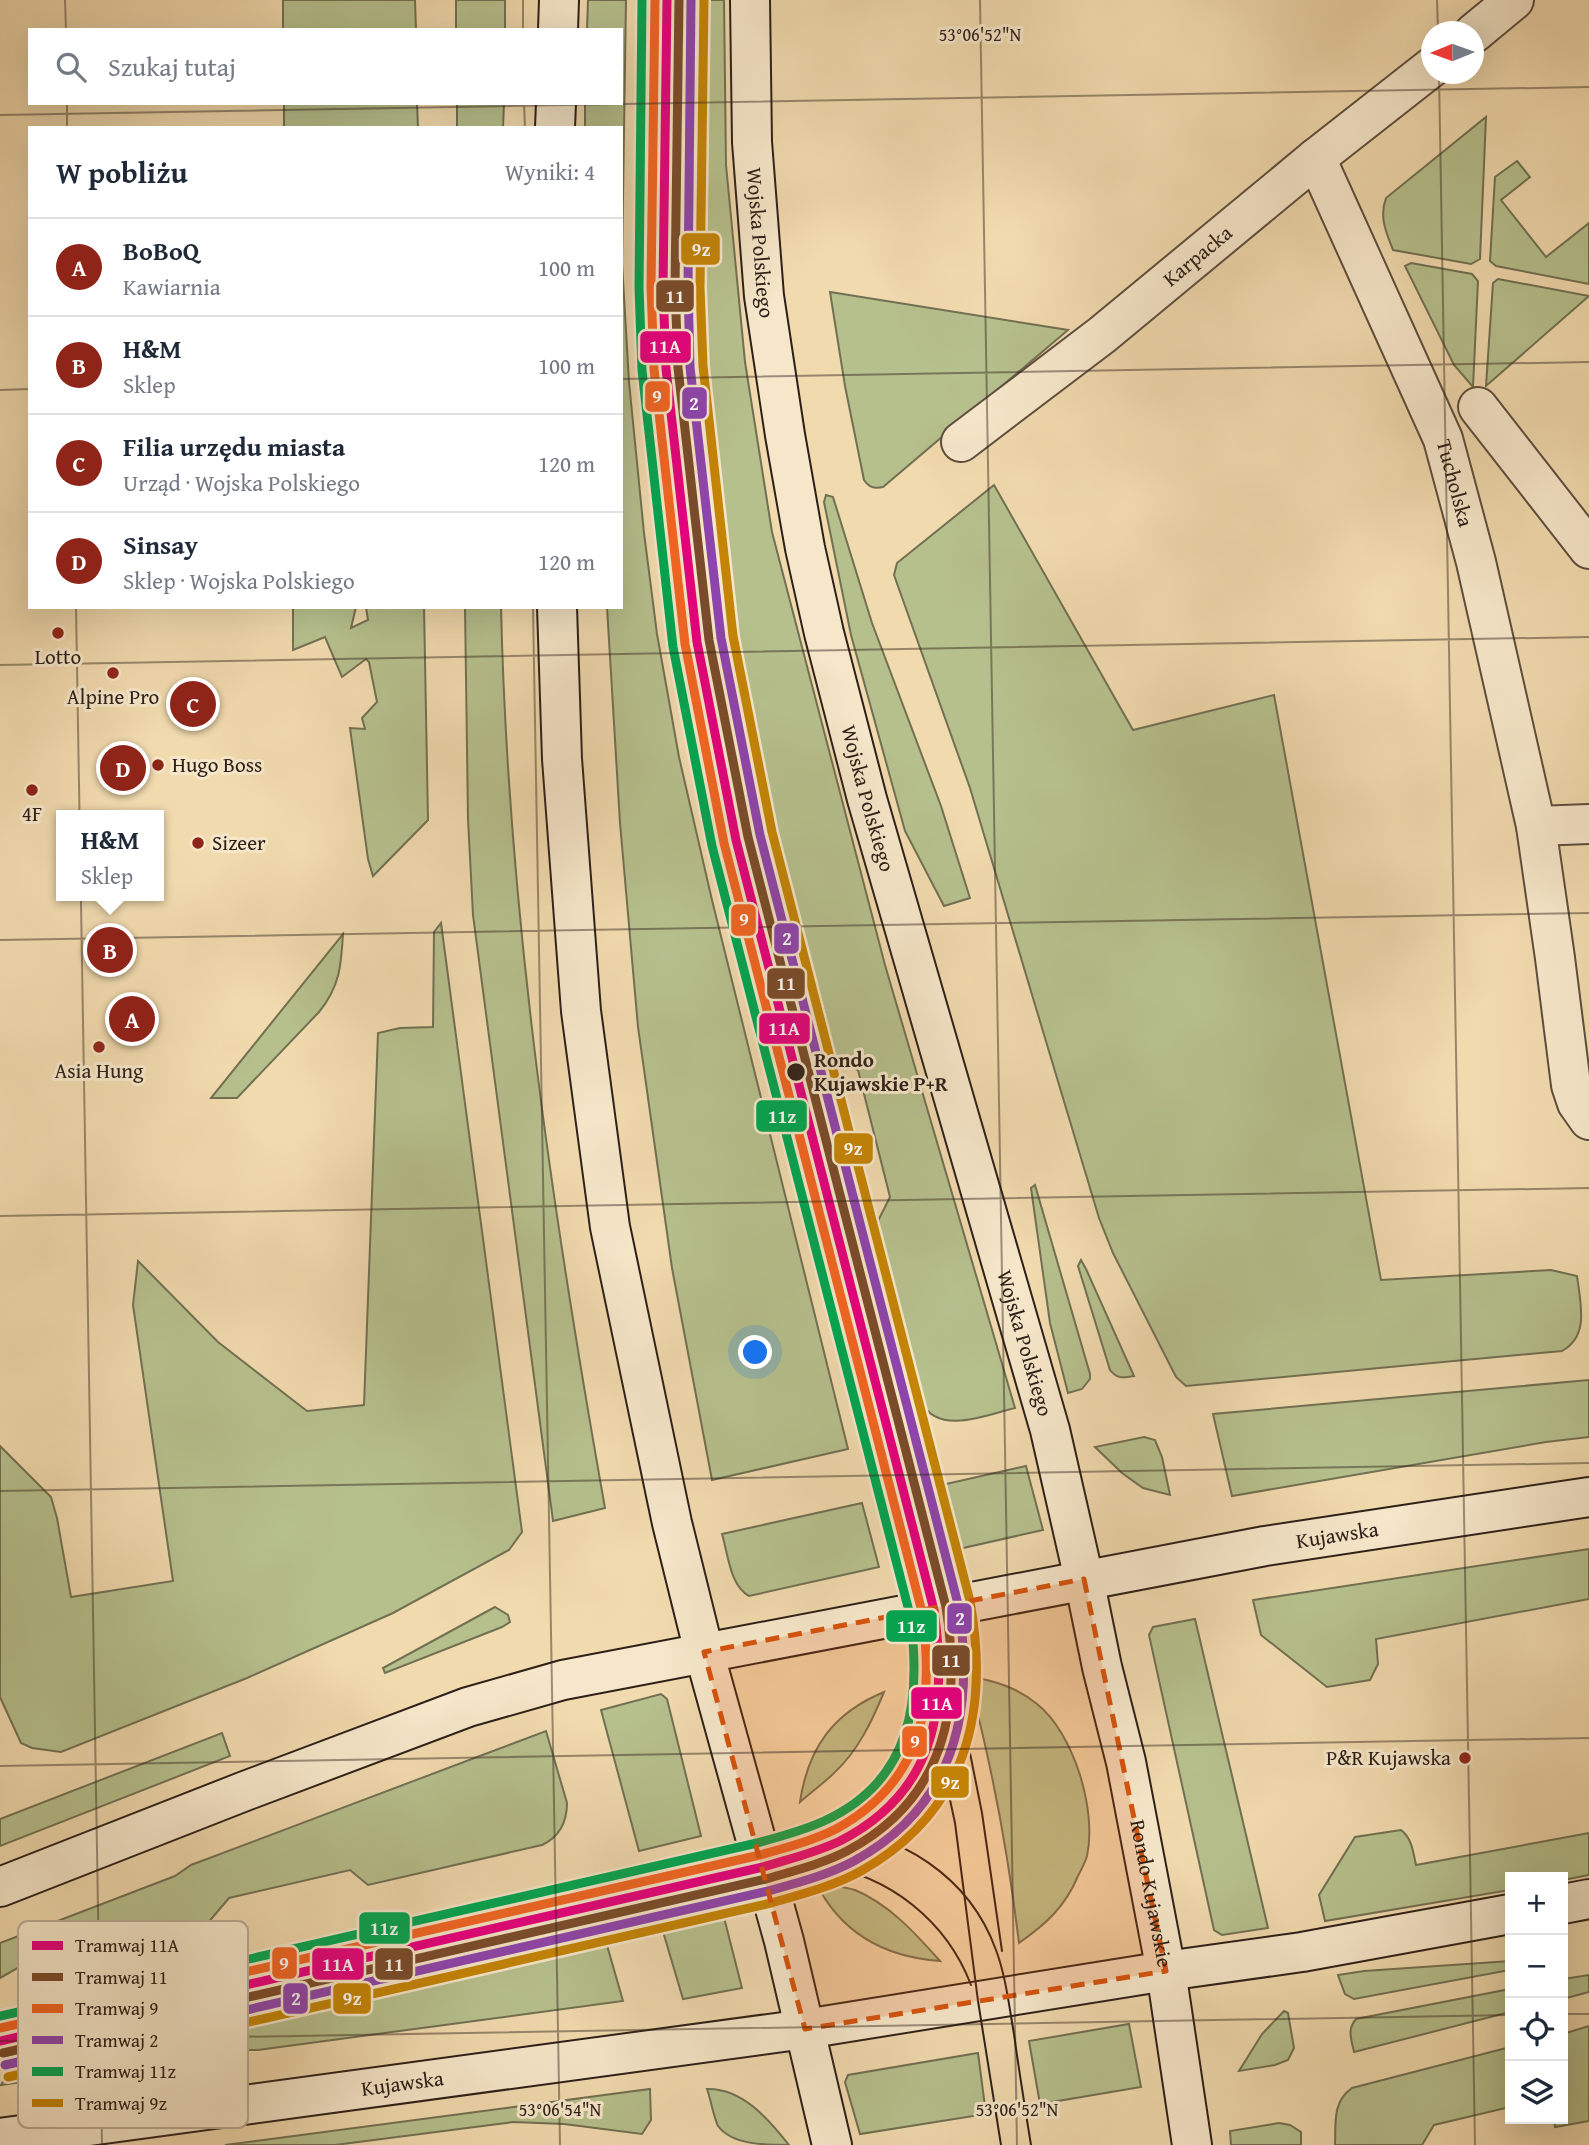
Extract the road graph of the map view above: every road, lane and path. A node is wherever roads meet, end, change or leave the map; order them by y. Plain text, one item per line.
1 (559, 0) edge
2 (750, 0) edge
3 (1514, 0) edge
4 (1484, 25) edge
5 (558, 28) edge
6 (1421, 75) edge
7 (556, 105) edge
8 (555, 126) edge
9 (1316, 158) junction
10 (1478, 407) dead end
11 (961, 442) dead end
12 (1589, 549) edge
13 (556, 609) edge
14 (1589, 824) edge
15 (1536, 826) junction
16 (1589, 1120) edge
17 (1589, 1497) edge
18 (1084, 1579) junction
19 (704, 1652) junction
20 (0, 1887) edge
21 (1589, 1899) edge
22 (1568, 1903) edge
23 (1505, 1915) edge
24 (1166, 1971) junction
25 (805, 2029) junction
26 (248, 2104) edge
27 (67, 2128) edge
28 (0, 2137) edge
29 (832, 2145) edge
30 (1192, 2145) edge

1 - 5 street
2 - 18 street, Wojska Polskiego
3 - 4 street
6 - 9 street, Karpacka
7 - 8 street
9 - 11 street, Karpacka
9 - 15 street, Tucholska
10 - 12 street
13 - 19 street
14 - 15 street
15 - 16 street, Tucholska
17 - 18 street, Kujawska
18 - 19 street
18 - 24 street, Rondo Kujawskie
19 - 20 street
19 - 25 street
21 - 22 street
23 - 24 street
24 - 25 street, Rondo Kujawskie
24 - 30 street
25 - 26 street, Kujawska
25 - 29 street
27 - 28 street, Kujawska

